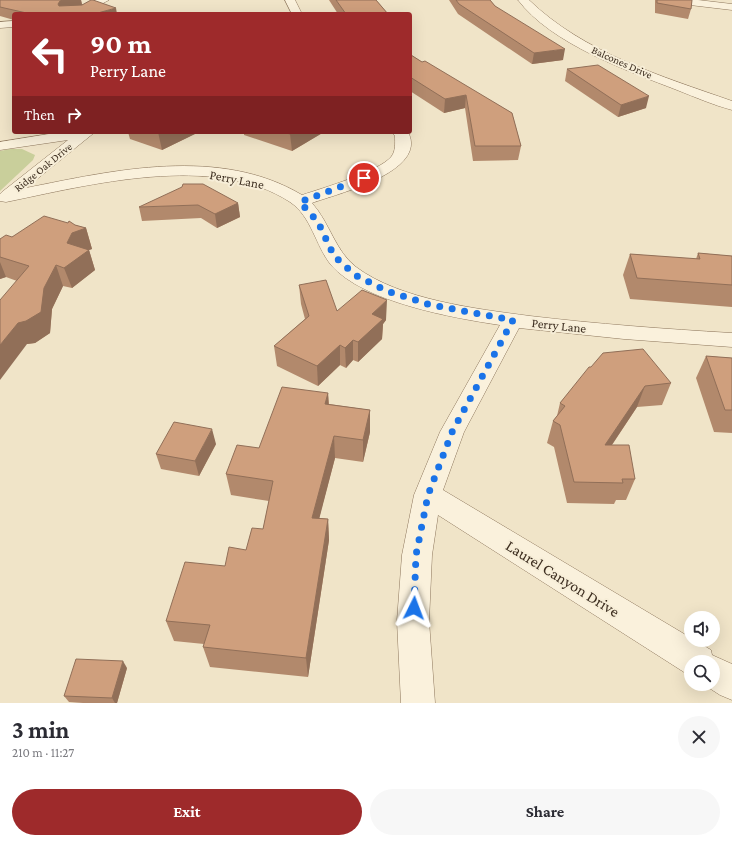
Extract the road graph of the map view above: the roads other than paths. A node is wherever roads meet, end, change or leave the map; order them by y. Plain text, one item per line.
1 (104, 0) edge
2 (290, 0) edge
3 (523, 0) edge
4 (673, 0) edge
5 (732, 7) edge
6 (76, 12) edge
7 (295, 12) edge
8 (12, 24) edge
9 (0, 25) edge
10 (732, 106) edge
11 (75, 134) edge
12 (85, 134) edge
13 (402, 134) edge
14 (0, 146) edge
15 (3, 200) edge
16 (300, 202) junction
17 (513, 320) junction
18 (732, 340) edge
19 (428, 495) junction
20 (687, 655) edge
21 (720, 675) edge
22 (732, 683) edge
23 (418, 703) edge

1 - 6 street
2 - 7 street
3 - 10 street, Balcones Drive
4 - 5 street
8 - 9 street
11 - 14 street
12 - 15 street, Ridge Oak Drive
13 - 16 street
15 - 16 street, Perry Lane
16 - 17 street, Perry Lane
17 - 18 street, Perry Lane
17 - 19 street
19 - 20 street, Laurel Canyon Drive
19 - 23 street
21 - 22 street

